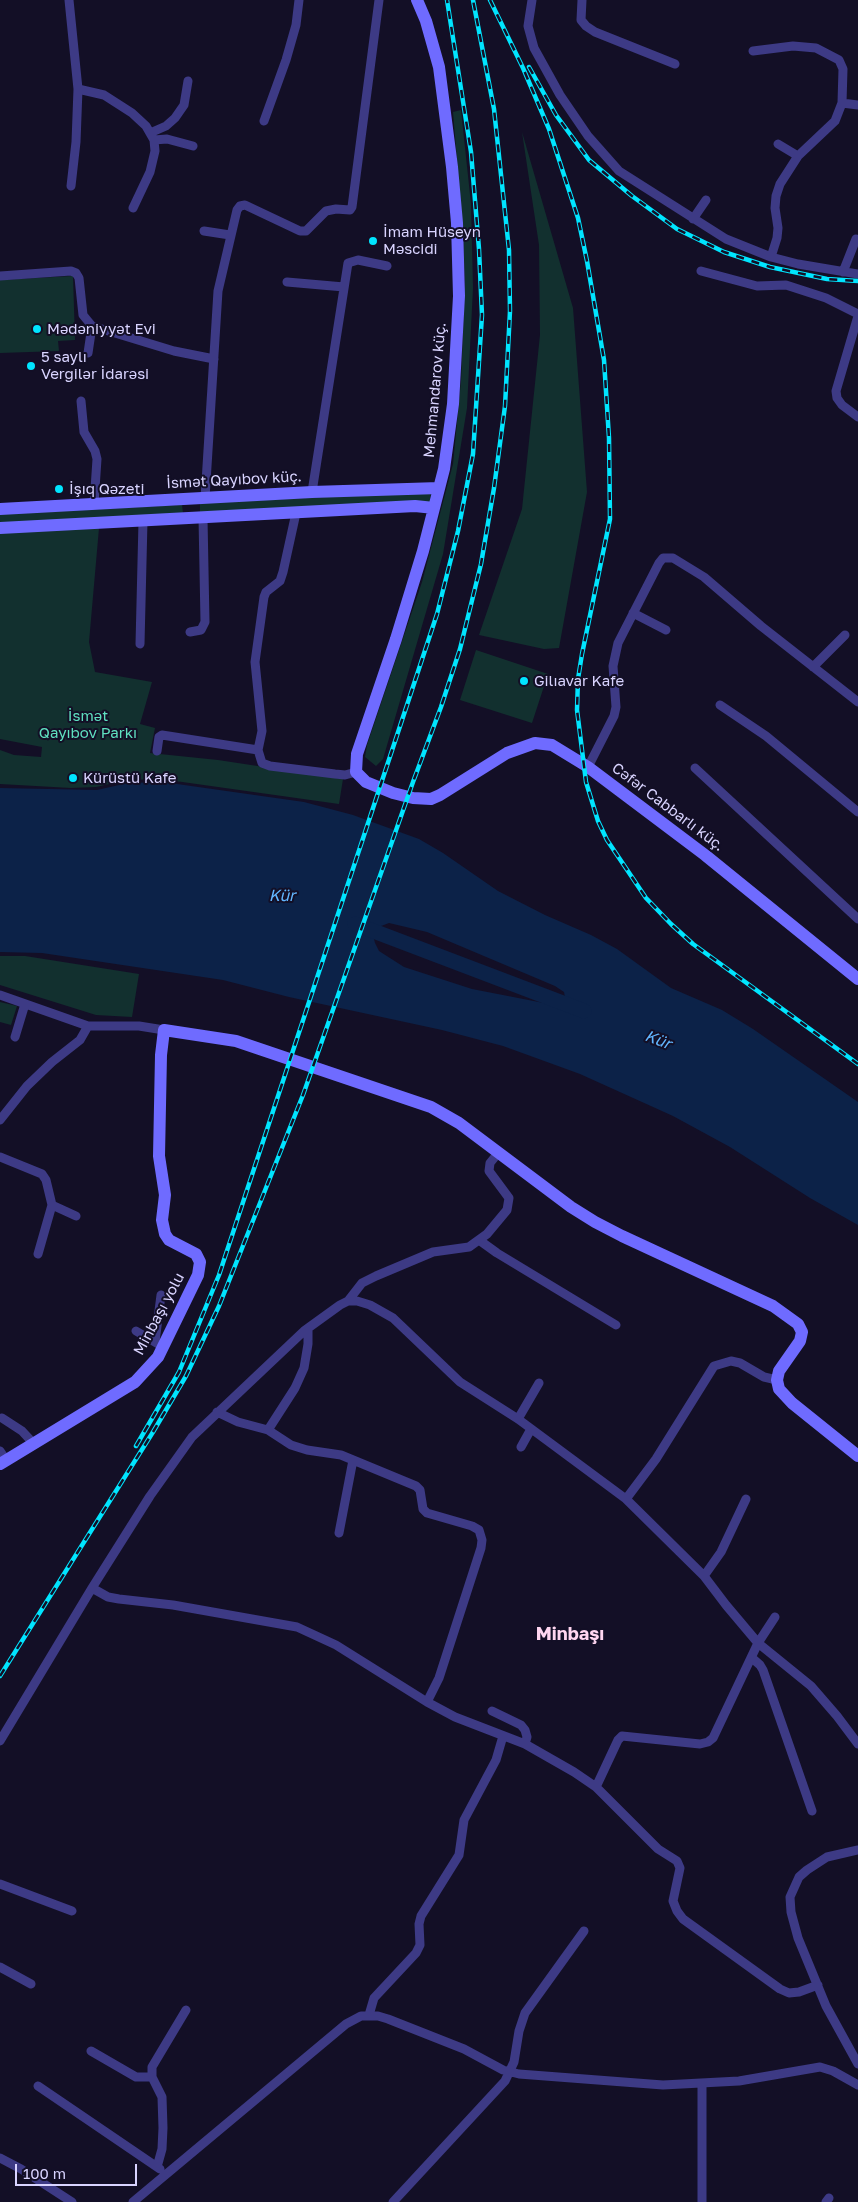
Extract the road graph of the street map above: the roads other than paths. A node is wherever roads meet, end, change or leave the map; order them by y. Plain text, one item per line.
1 (69, 0) edge
2 (299, 0) edge
3 (379, 0) edge
4 (417, 0) edge
5 (532, 0) edge
6 (582, 0) edge
7 (753, 51) dead end
8 (675, 64) dead end
9 (188, 81) dead end
10 (78, 89) junction
11 (842, 102) junction
12 (858, 105) edge
13 (264, 121) dead end
14 (152, 136) junction
15 (778, 144) dead end
16 (193, 146) dead end
17 (798, 156) junction
18 (71, 186) dead end
19 (706, 200) dead end
20 (133, 208) dead end
21 (693, 219) junction
22 (204, 230) dead end
23 (230, 235) junction
24 (856, 239) dead end
25 (771, 257) junction
26 (387, 266) dead end
27 (701, 271) dead end
28 (843, 272) junction
29 (858, 274) edge
30 (0, 276) edge
31 (287, 282) dead end
32 (344, 287) junction
33 (858, 315) edge
34 (92, 326) junction
35 (88, 353) dead end
36 (214, 359) junction
37 (81, 401) dead end
38 (858, 417) edge
39 (439, 488) junction
40 (312, 492) junction
41 (200, 498) junction
42 (94, 504) junction
43 (434, 508) junction
44 (0, 509) edge
45 (296, 513) junction
46 (199, 518) junction
47 (143, 521) junction
48 (0, 528) edge
49 (633, 613) junction
50 (666, 630) dead end
51 (190, 632) dead end
52 (845, 635) dead end
53 (140, 644) dead end
54 (813, 667) junction
55 (858, 702) edge
56 (720, 705) dead end
57 (258, 750) junction
58 (157, 751) dead end
59 (588, 767) junction
60 (695, 768) dead end
61 (356, 772) junction
62 (858, 812) edge
63 (858, 919) edge
64 (858, 979) edge
65 (0, 995) edge
66 (25, 1004) junction
67 (88, 1026) junction
68 (164, 1030) junction
69 (15, 1037) dead end
70 (0, 1120) edge
71 (499, 1152) junction
72 (0, 1157) edge
73 (52, 1205) junction
74 (76, 1216) dead end
75 (480, 1240) junction
76 (38, 1254) dead end
77 (161, 1295) dead end
78 (348, 1301) junction
79 (616, 1325) dead end
80 (308, 1328) junction
81 (136, 1331) dead end
82 (159, 1344) junction
83 (777, 1380) junction
84 (539, 1383) dead end
85 (217, 1412) junction
86 (2, 1418) dead end
87 (518, 1419) junction
88 (531, 1429) junction
89 (268, 1430) junction
90 (34, 1444) junction
91 (521, 1447) dead end
92 (858, 1456) edge
93 (2, 1458) edge
94 (352, 1460) junction
95 (626, 1499) junction
96 (746, 1499) dead end
97 (339, 1533) dead end
98 (704, 1576) junction
99 (92, 1588) junction
100 (775, 1617) dead end
101 (758, 1643) junction
102 (752, 1658) junction
103 (427, 1702) junction
104 (492, 1710) dead end
105 (503, 1736) junction
106 (0, 1741) edge
107 (525, 1744) junction
108 (858, 1744) edge
109 (596, 1788) junction
110 (812, 1811) dead end
111 (858, 1850) edge
112 (0, 1884) edge
113 (72, 1911) dead end
114 (584, 1931) dead end
115 (0, 1966) edge
116 (31, 1984) dead end
117 (818, 1985) junction
118 (186, 2010) dead end
119 (369, 2015) junction
120 (91, 2051) dead end
121 (858, 2064) edge
122 (511, 2073) junction
123 (152, 2077) junction
124 (702, 2084) junction
125 (858, 2085) edge
126 (38, 2086) dead end
127 (0, 2158) edge
128 (157, 2167) junction
129 (166, 2174) junction
130 (72, 2202) edge
131 (134, 2202) edge
132 (393, 2202) edge
133 (702, 2202) edge

1 - 10 street
2 - 13 street
3 - 23 street
4 - 39 street, Mehmandarov küç.
5 - 21 street
6 - 8 street
7 - 11 street
9 - 14 street
10 - 14 street
10 - 18 street
11 - 12 street
11 - 17 street
14 - 16 street
14 - 20 street
15 - 17 street
17 - 25 street
19 - 21 street
21 - 25 street
22 - 23 street
23 - 36 street
24 - 28 street
25 - 28 street
26 - 32 street
27 - 33 street
28 - 29 street
30 - 34 street
31 - 32 street
32 - 40 street
33 - 38 street
34 - 35 street
34 - 36 street
36 - 41 street
37 - 42 street
39 - 40 street, İsmət Qayıbov küç.
39 - 43 street, Mehmandarov küç.
40 - 41 street, İsmət Qayıbov küç.
41 - 42 street, İsmət Qayıbov küç.
41 - 46 street
42 - 44 street, İsmət Qayıbov küç.
43 - 45 street
43 - 61 street, Mehmandarov küç.
45 - 46 street
45 - 57 street
46 - 47 street
46 - 51 street
47 - 48 street
47 - 53 street
49 - 50 street
49 - 54 street
49 - 59 street
52 - 54 street
54 - 55 street
56 - 62 street
57 - 58 street
57 - 61 street
59 - 61 street, Cəfər Cabbarlı küç.
59 - 64 street, Cəfər Cabbarlı küç.
60 - 63 street
65 - 66 street
66 - 67 street
66 - 69 street
67 - 68 street
67 - 70 street
68 - 71 street
68 - 82 street, Minbaşı yolu
71 - 75 street
71 - 83 street
72 - 73 street
73 - 74 street
73 - 76 street
75 - 78 street
75 - 79 street
77 - 82 street
78 - 80 street
78 - 87 street
80 - 85 street
80 - 89 street
81 - 82 street
82 - 90 street, Minbaşı yolu
83 - 92 street
83 - 95 street
84 - 87 street
85 - 89 street
85 - 99 street
86 - 90 street
87 - 88 street
88 - 91 street
88 - 95 street
89 - 94 street
90 - 93 street, Minbaşı yolu
94 - 97 street
94 - 103 street
95 - 98 street
96 - 98 street
98 - 101 street
99 - 103 street
99 - 106 street
100 - 101 street
101 - 102 street
101 - 108 street
102 - 109 street
102 - 110 street
103 - 105 street
104 - 107 street
105 - 107 street
105 - 119 street
107 - 109 street
109 - 117 street
111 - 117 street
112 - 113 street
114 - 122 street
115 - 116 street
117 - 121 street
118 - 123 street
119 - 122 street
119 - 129 street
120 - 123 street
122 - 124 street
122 - 132 street
123 - 128 street
124 - 125 street
124 - 133 street
126 - 128 street
127 - 130 street
128 - 129 street
129 - 131 street

